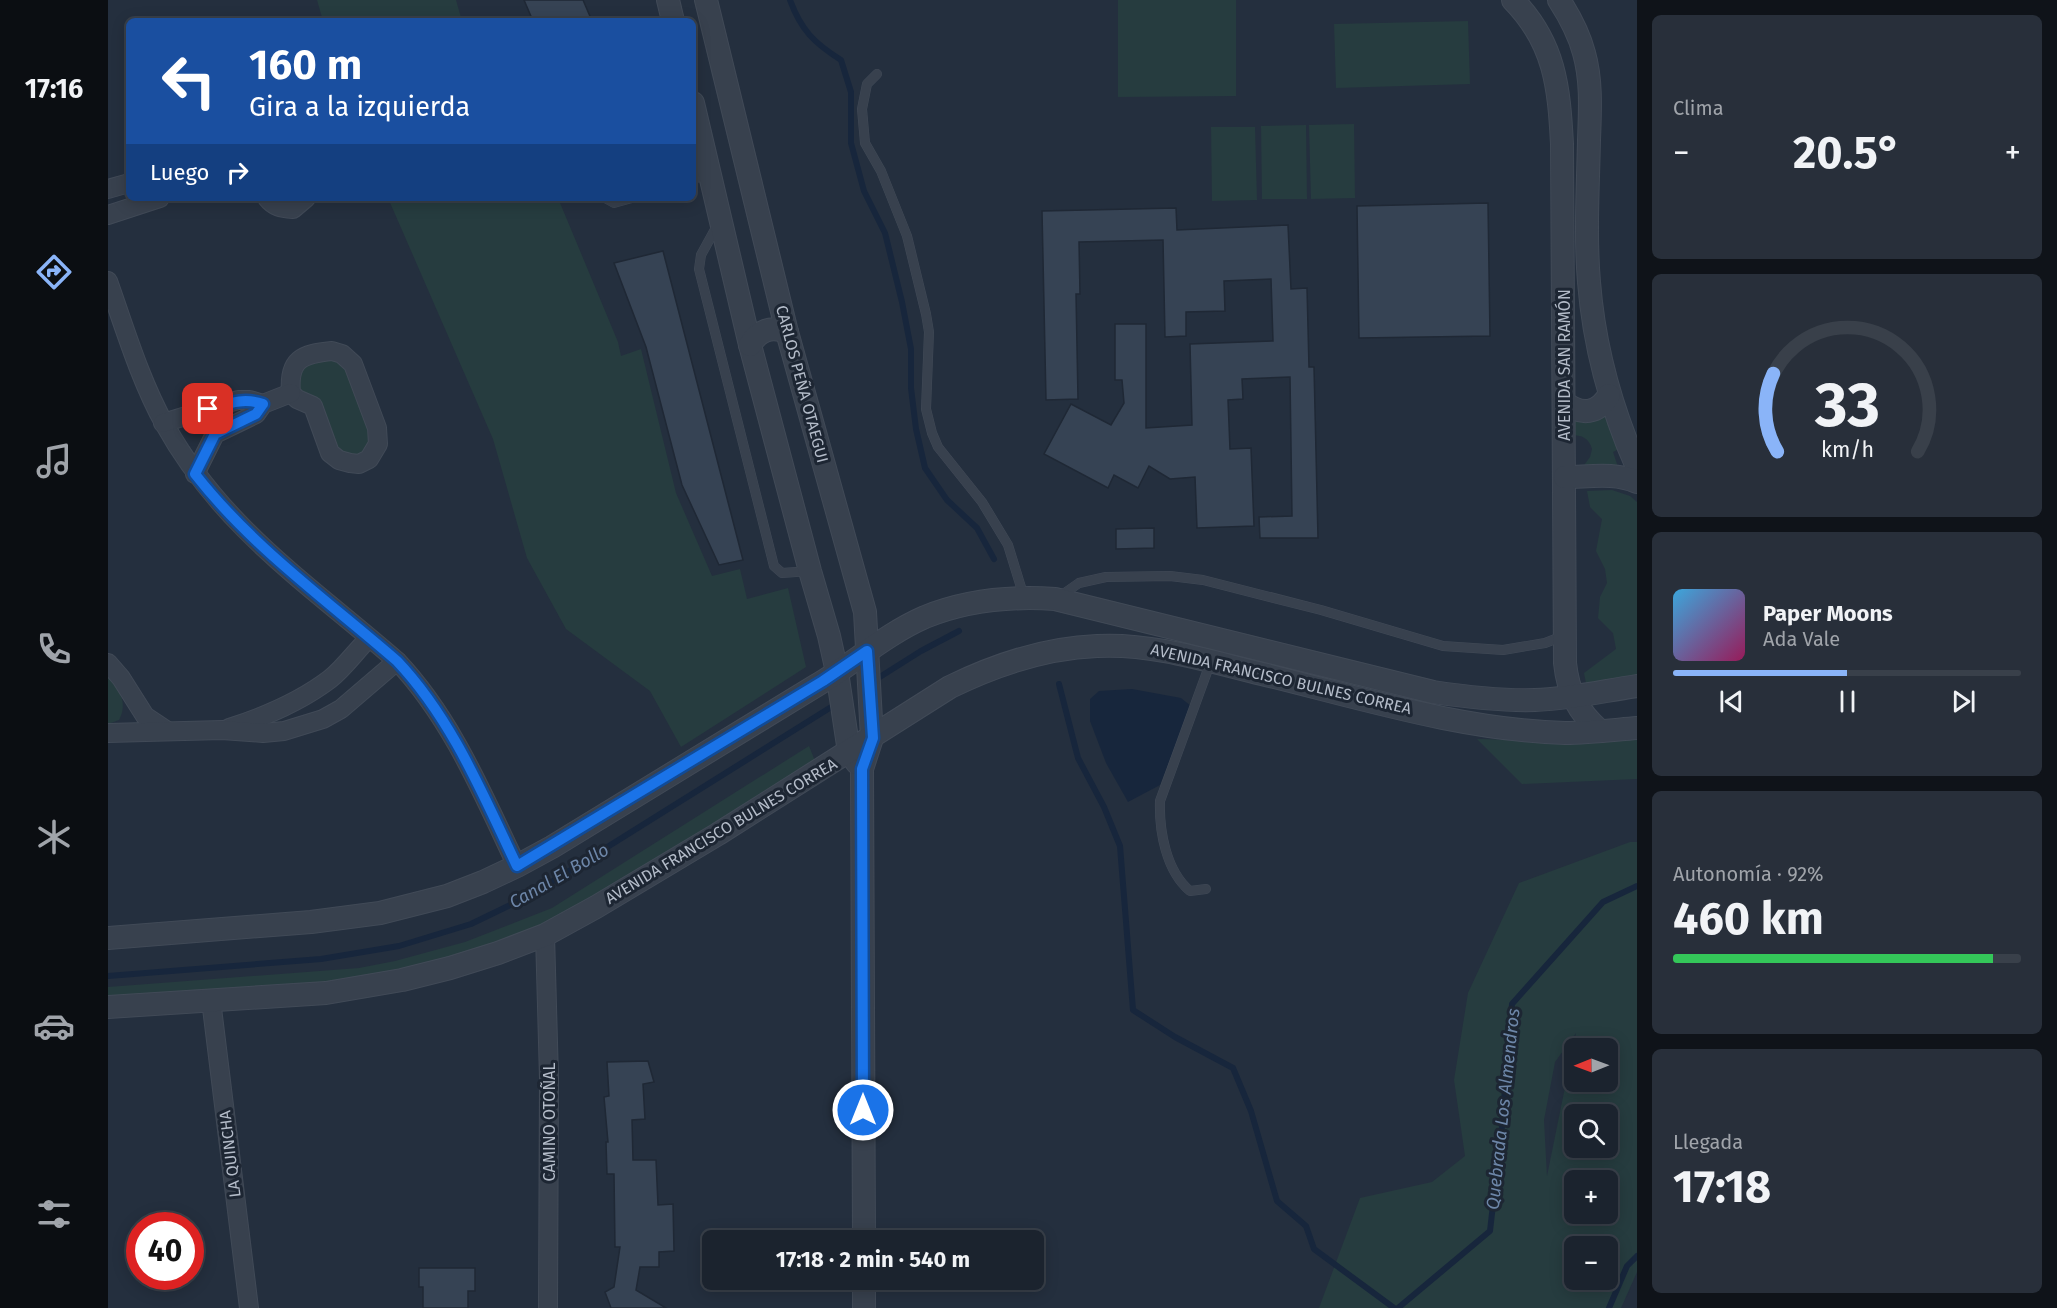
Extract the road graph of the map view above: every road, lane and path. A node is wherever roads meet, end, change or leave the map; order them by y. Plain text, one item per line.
1 (668, 0) edge
2 (706, 0) edge
3 (1513, 0) edge
4 (1559, 0) edge
5 (672, 18) edge
6 (878, 74) dead end
7 (696, 131) edge
8 (701, 177) edge
9 (126, 184) edge
10 (108, 189) edge
11 (151, 201) edge
12 (269, 201) edge
13 (302, 201) edge
14 (108, 215) edge
15 (720, 219) junction
16 (108, 281) edge
17 (777, 292) junction
18 (741, 302) junction
19 (787, 332) junction
20 (750, 345) junction
21 (291, 393) junction
22 (1609, 395) junction
23 (1564, 402) junction
24 (263, 404) junction
25 (163, 423) junction
26 (1637, 467) edge
27 (195, 474) junction
28 (1565, 477) junction
29 (1637, 482) edge
30 (810, 571) junction
31 (1024, 597) junction
32 (1055, 599) junction
33 (1565, 635) junction
34 (369, 638) junction
35 (397, 661) junction
36 (868, 661) junction
37 (1211, 661) junction
38 (108, 663) edge
39 (838, 680) junction
40 (1637, 686) edge
41 (131, 692) junction
42 (1572, 696) junction
43 (872, 728) junction
44 (1637, 728) edge
45 (166, 730) junction
46 (222, 730) junction
47 (1600, 731) junction
48 (112, 733) edge
49 (856, 761) junction
50 (517, 866) junction
51 (1206, 889) dead end
52 (545, 935) junction
53 (108, 938) edge
54 (211, 1000) junction
55 (108, 1007) edge
56 (864, 1230) edge
57 (864, 1290) edge
58 (249, 1308) edge
59 (548, 1308) edge
60 (864, 1308) edge

1 - 5 street
2 - 17 street, CARLOS PEÑA OTAEGUI
3 - 23 street, AVENIDA SAN RAMÓN
4 - 22 street, AVENIDA SAN RAMÓN
6 - 31 lane
7 - 8 street, CARLOS PEÑA OTAEGUI
8 - 15 street, CARLOS PEÑA OTAEGUI
9 - 10 street
11 - 14 street
12 - 13 street
15 - 18 street, CARLOS PEÑA OTAEGUI
15 - 30 lane
16 - 25 street
17 - 18 street
17 - 19 street, CARLOS PEÑA OTAEGUI
18 - 20 street, CARLOS PEÑA OTAEGUI
19 - 20 street
19 - 36 street, CARLOS PEÑA OTAEGUI
20 - 30 street, CARLOS PEÑA OTAEGUI
21 - 21 street
21 - 24 street
22 - 23 street
22 - 26 street, AVENIDA SAN RAMÓN
23 - 28 street, AVENIDA SAN RAMÓN
24 - 25 street
24 - 27 street
25 - 27 street
27 - 34 street
28 - 29 street
28 - 33 street, AVENIDA SAN RAMÓN
30 - 39 street, CARLOS PEÑA OTAEGUI
31 - 32 street, AVENIDA FRANCISCO BULNES CORREA
31 - 36 street, AVENIDA FRANCISCO BULNES CORREA
32 - 33 lane
32 - 42 street, AVENIDA FRANCISCO BULNES CORREA
33 - 42 street, AVENIDA SAN RAMÓN
34 - 35 street
34 - 46 street
35 - 46 street
35 - 50 street
36 - 39 street, AVENIDA FRANCISCO BULNES CORREA
36 - 43 street, CARLOS PEÑA OTAEGUI
37 - 43 street, AVENIDA FRANCISCO BULNES CORREA
37 - 47 street, AVENIDA FRANCISCO BULNES CORREA
37 - 51 lane
38 - 41 street
39 - 49 street, CARLOS PEÑA OTAEGUI
39 - 50 street, AVENIDA FRANCISCO BULNES CORREA
40 - 42 street, AVENIDA FRANCISCO BULNES CORREA
41 - 45 street
41 - 48 street
42 - 47 street, AVENIDA SAN RAMÓN
43 - 49 street, CARLOS PEÑA OTAEGUI
44 - 47 street, AVENIDA FRANCISCO BULNES CORREA
45 - 46 street
45 - 48 street
49 - 52 street, AVENIDA FRANCISCO BULNES CORREA
49 - 56 street, CARLOS PEÑA OTAEGUI
50 - 53 street, AVENIDA FRANCISCO BULNES CORREA
52 - 54 street, AVENIDA FRANCISCO BULNES CORREA
52 - 59 street, CAMINO OTOÑAL
54 - 55 street, AVENIDA FRANCISCO BULNES CORREA
54 - 58 street, LA QUINCHA
57 - 60 street

